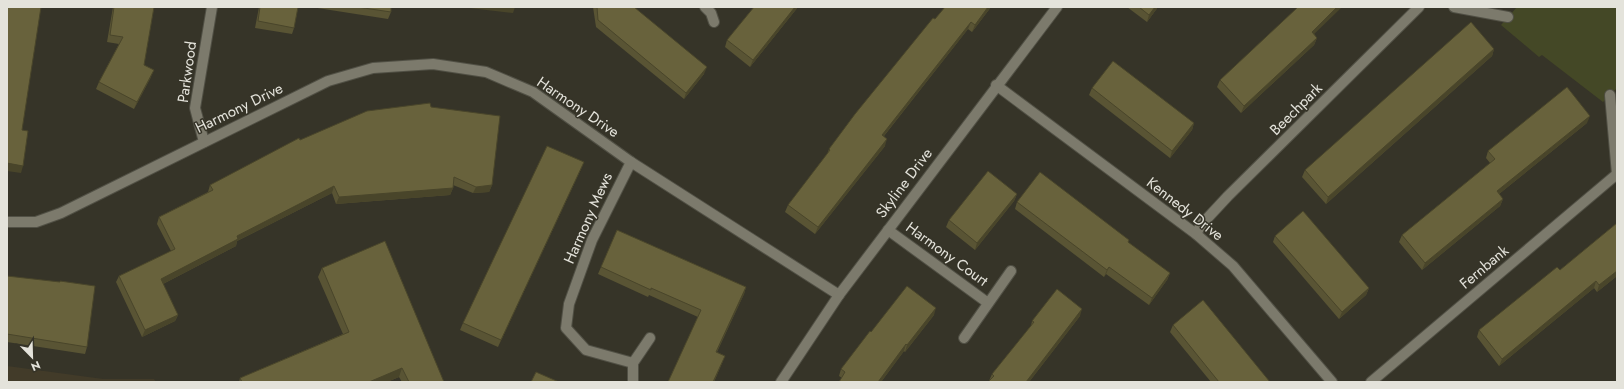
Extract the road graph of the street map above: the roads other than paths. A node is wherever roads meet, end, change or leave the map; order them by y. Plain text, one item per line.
1 (212, 7) edge
2 (705, 7) edge
3 (1057, 7) edge
4 (1419, 7) edge
5 (1454, 7) edge
6 (1508, 17) dead end
7 (714, 22) dead end
8 (996, 85) junction
9 (1610, 95) dead end
10 (204, 142) junction
11 (631, 162) junction
12 (1616, 174) edge
13 (7, 222) edge
14 (888, 230) junction
15 (1196, 234) junction
16 (1011, 271) dead end
17 (839, 295) junction
18 (988, 303) junction
19 (650, 338) dead end
20 (964, 338) dead end
21 (633, 363) junction
22 (633, 382) edge
23 (781, 382) edge
24 (1332, 382) edge
25 (1371, 382) edge

1 - 10 street, Parkwood
2 - 7 street
3 - 8 street, Skyline Drive
4 - 15 street, Beechpark
5 - 6 street
8 - 14 street, Skyline Drive
8 - 15 street, Kennedy Drive
9 - 12 street
10 - 11 street, Harmony Drive
10 - 13 street, Harmony Drive
11 - 17 street, Harmony Drive
11 - 21 street, Harmony Mews
12 - 25 street, Fernbank
14 - 17 street, Skyline Drive
14 - 18 street, Harmony Court
15 - 24 street, Kennedy Drive
16 - 18 street, Harmony Court
17 - 23 street, Skyline Drive
18 - 20 street, Harmony Court
19 - 21 street
21 - 22 street

